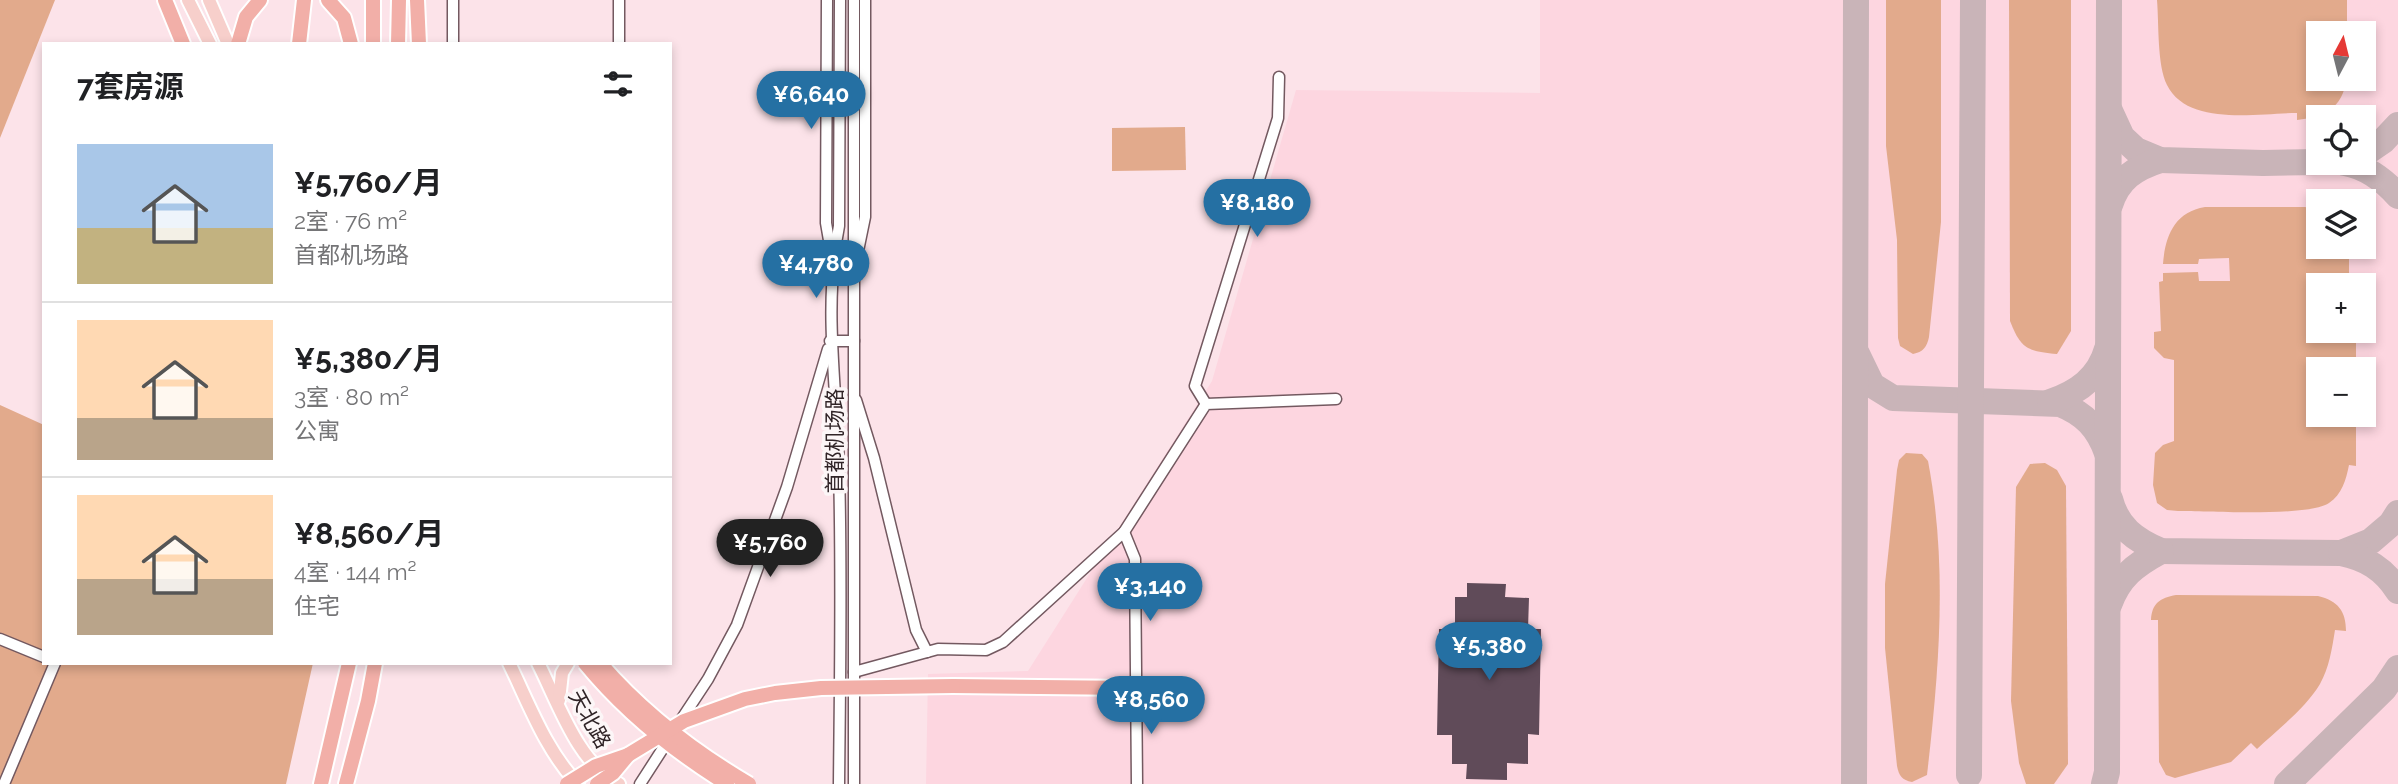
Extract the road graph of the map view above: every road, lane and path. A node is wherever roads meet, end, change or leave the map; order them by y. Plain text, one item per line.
1 (164, 0) edge
2 (188, 0) edge
3 (209, 0) edge
4 (260, 0) edge
5 (304, 0) edge
6 (328, 0) edge
7 (373, 0) edge
8 (399, 0) edge
9 (417, 0) edge
10 (453, 0) edge
11 (619, 0) edge
12 (827, 0) edge
13 (840, 0) edge
14 (854, 0) edge
15 (865, 0) edge
16 (182, 42) edge
17 (209, 42) edge
18 (227, 42) edge
19 (239, 42) edge
20 (299, 42) edge
21 (350, 42) edge
22 (373, 42) edge
23 (398, 42) edge
24 (419, 42) edge
25 (453, 42) edge
26 (619, 42) edge
27 (1279, 77) dead end
28 (832, 260) junction
29 (855, 265) junction
30 (830, 341) junction
31 (854, 341) junction
32 (853, 390) junction
33 (1336, 399) dead end
34 (1206, 404) junction
35 (1124, 532) junction
36 (0, 639) edge
37 (926, 652) junction
38 (42, 656) edge
39 (54, 665) edge
40 (349, 665) edge
41 (375, 665) edge
42 (510, 665) edge
43 (539, 665) edge
44 (567, 665) edge
45 (587, 665) edge
46 (602, 665) edge
47 (854, 672) junction
48 (1135, 688) junction
49 (559, 704) junction
50 (628, 755) junction
51 (4, 784) edge
52 (321, 784) edge
53 (346, 784) edge
54 (567, 784) edge
55 (578, 784) edge
56 (597, 784) edge
57 (619, 784) edge
58 (640, 784) edge
59 (727, 784) edge
60 (749, 784) edge
61 (839, 784) edge
62 (854, 784) edge
63 (1136, 784) edge

1 - 16 highway
2 - 17 main road
3 - 18 main road
4 - 19 highway
5 - 20 highway
6 - 21 highway
7 - 22 highway
8 - 23 highway
9 - 24 highway
10 - 25 street
11 - 26 street
12 - 28 street, 首都机场路
13 - 28 street, 首都机场路
14 - 29 street, 首都机场路
15 - 29 street, 首都机场路
27 - 34 street
28 - 30 street, 首都机场路
29 - 31 street, 首都机场路
30 - 31 street
30 - 58 street, 首都机场路
30 - 61 street, 首都机场路
31 - 32 street, 首都机场路
32 - 37 street
32 - 47 street, 首都机场路
33 - 34 street
34 - 35 street
35 - 37 street
35 - 48 street
36 - 38 street
37 - 47 street
39 - 51 street
40 - 52 highway
41 - 53 highway
42 - 55 main road
43 - 49 main road, 天北路
44 - 49 main road
45 - 59 highway, bridge
46 - 60 highway, bridge
47 - 62 street, 首都机场路
48 - 50 highway, bridge
48 - 63 street
49 - 57 main road, 天北路
50 - 54 highway, bridge
50 - 56 highway, bridge

